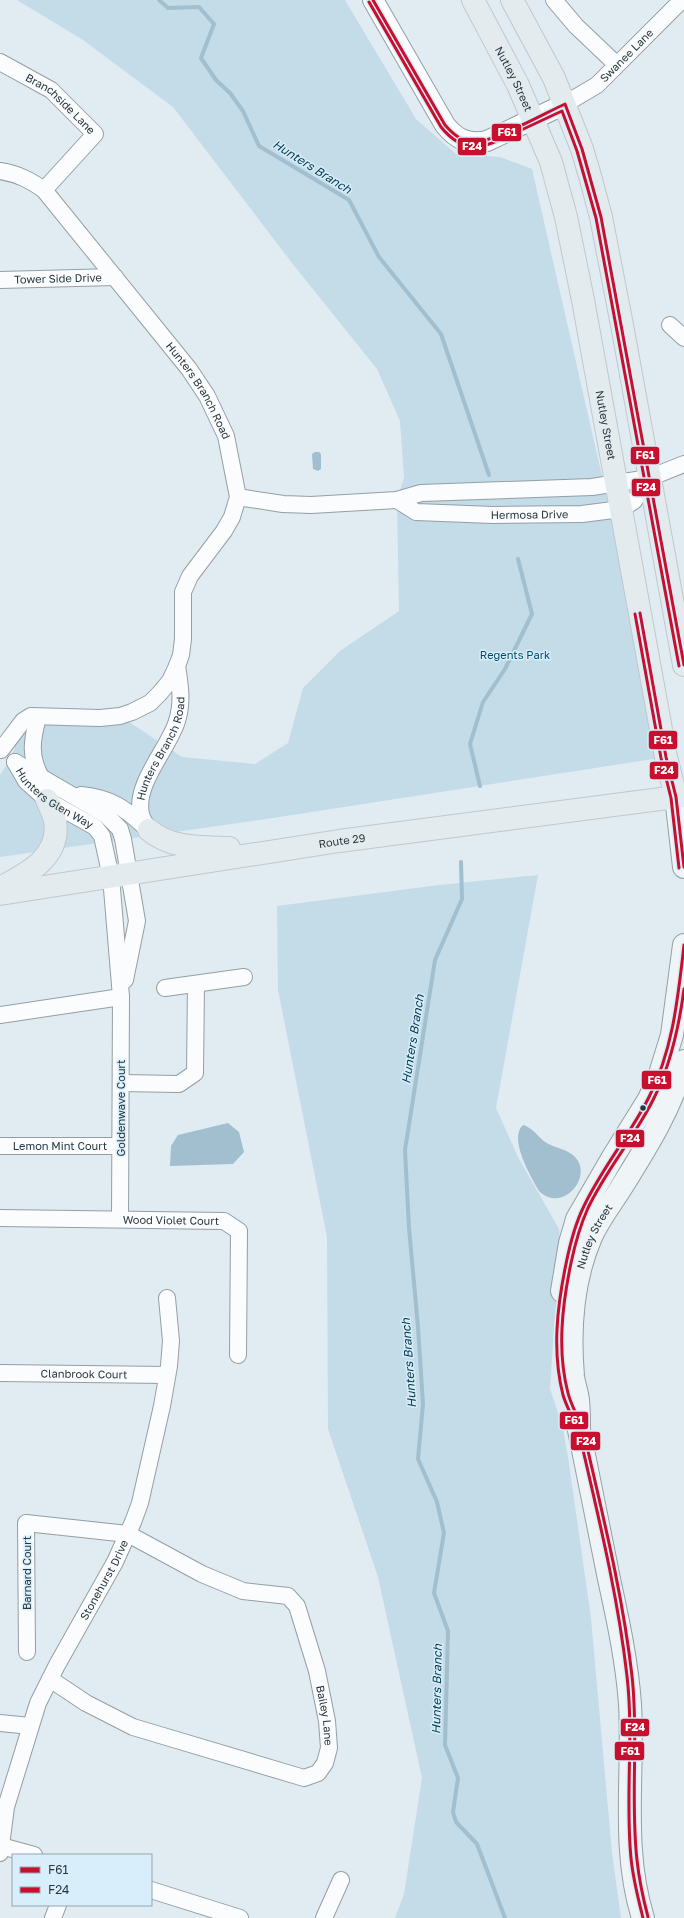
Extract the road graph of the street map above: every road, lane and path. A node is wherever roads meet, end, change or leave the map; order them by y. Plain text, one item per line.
1 (373, 0) edge
2 (473, 0) edge
3 (512, 0) edge
4 (554, 0) edge
5 (682, 0) edge
6 (0, 62) edge
7 (616, 64) junction
8 (565, 104) junction
9 (533, 120) junction
10 (0, 171) edge
11 (44, 190) junction
12 (115, 277) junction
13 (0, 280) edge
14 (670, 325) dead end
15 (684, 338) edge
16 (684, 464) edge
17 (649, 478) junction
18 (615, 482) junction
19 (238, 497) junction
20 (397, 500) junction
21 (621, 509) junction
22 (684, 665) edge
23 (177, 666) junction
24 (37, 722) junction
25 (6, 754) edge
26 (41, 777) junction
27 (70, 793) junction
28 (680, 797) edge
29 (47, 800) junction
30 (149, 830) junction
31 (288, 849) junction
32 (684, 867) edge
33 (120, 875) junction
34 (0, 888) edge
35 (0, 894) edge
36 (684, 946) edge
37 (244, 978) dead end
38 (196, 984) junction
39 (165, 988) dead end
40 (121, 997) junction
41 (0, 1015) edge
42 (684, 1061) edge
43 (121, 1083) junction
44 (0, 1146) edge
45 (120, 1146) junction
46 (0, 1218) edge
47 (120, 1219) junction
48 (167, 1298) dead end
49 (238, 1355) dead end
50 (0, 1373) edge
51 (167, 1375) junction
52 (579, 1430) junction
53 (128, 1534) junction
54 (27, 1652) dead end
55 (50, 1679) junction
56 (0, 1723) edge
57 (30, 1726) junction
58 (1, 1849) edge
59 (28, 1854) edge
60 (341, 1880) dead end
61 (152, 1890) edge
62 (58, 1906) edge
63 (54, 1918) edge
64 (240, 1918) edge
65 (324, 1918) edge
66 (643, 1918) edge

1 - 9 street
2 - 9 main road, Nutley Street
3 - 8 main road
4 - 7 street
5 - 7 street, Swanee Lane
6 - 11 street, Branchside Lane
7 - 8 street, Swanee Lane
8 - 9 street
8 - 17 main road
9 - 18 main road, Nutley Street
10 - 11 street, Hunters Branch Road
11 - 12 street, Hunters Branch Road
12 - 13 street, Tower Side Drive
12 - 19 street, Hunters Branch Road
14 - 15 street
16 - 17 street, Hermosa Drive
17 - 18 street, Hermosa Drive
17 - 21 street
17 - 22 main road
18 - 20 street, Hermosa Drive
18 - 21 main road, Nutley Street
19 - 20 street, Hermosa Drive
19 - 23 street, Hunters Branch Road
20 - 21 street, Hermosa Drive
21 - 28 main road, Nutley Street
23 - 24 street, Hunters Branch Road
23 - 30 street, Hunters Branch Road
24 - 25 street, Hunters Branch Road
24 - 26 street
25 - 26 street, Hunters Glen Way
25 - 29 street, Hunters Glen Way
26 - 27 street, Hunters Glen Way
27 - 30 street, Hunters Glen Way
27 - 33 street, Hunters Glen Way
28 - 31 main road, Route 29
28 - 32 main road, Nutley Street
29 - 33 street, Hunters Glen Way
29 - 34 main road
30 - 31 main road
31 - 33 main road, Route 29
33 - 35 main road, Route 29
33 - 40 street, Goldenwave Court
33 - 40 street, Goldenwave Court
36 - 52 main road, Nutley Street
37 - 38 street
38 - 39 street
38 - 43 street
40 - 41 street
40 - 43 street, Goldenwave Court
42 - 52 main road, Nutley Street
43 - 45 street, Goldenwave Court
44 - 45 street, Lemon Mint Court
45 - 47 street, Goldenwave Court
46 - 47 street, Wood Violet Court
47 - 49 street, Wood Violet Court
48 - 51 street, Stonehurst Drive
50 - 51 street, Clanbrook Court
51 - 53 street, Stonehurst Drive
52 - 66 main road, Nutley Street
53 - 54 street, Barnard Court
53 - 55 street, Stonehurst Drive
53 - 55 street, Bailey Lane
55 - 57 street, Stonehurst Drive
56 - 57 street
57 - 58 street, Stonehurst Drive
58 - 59 street
60 - 65 street
61 - 64 street
62 - 63 street

